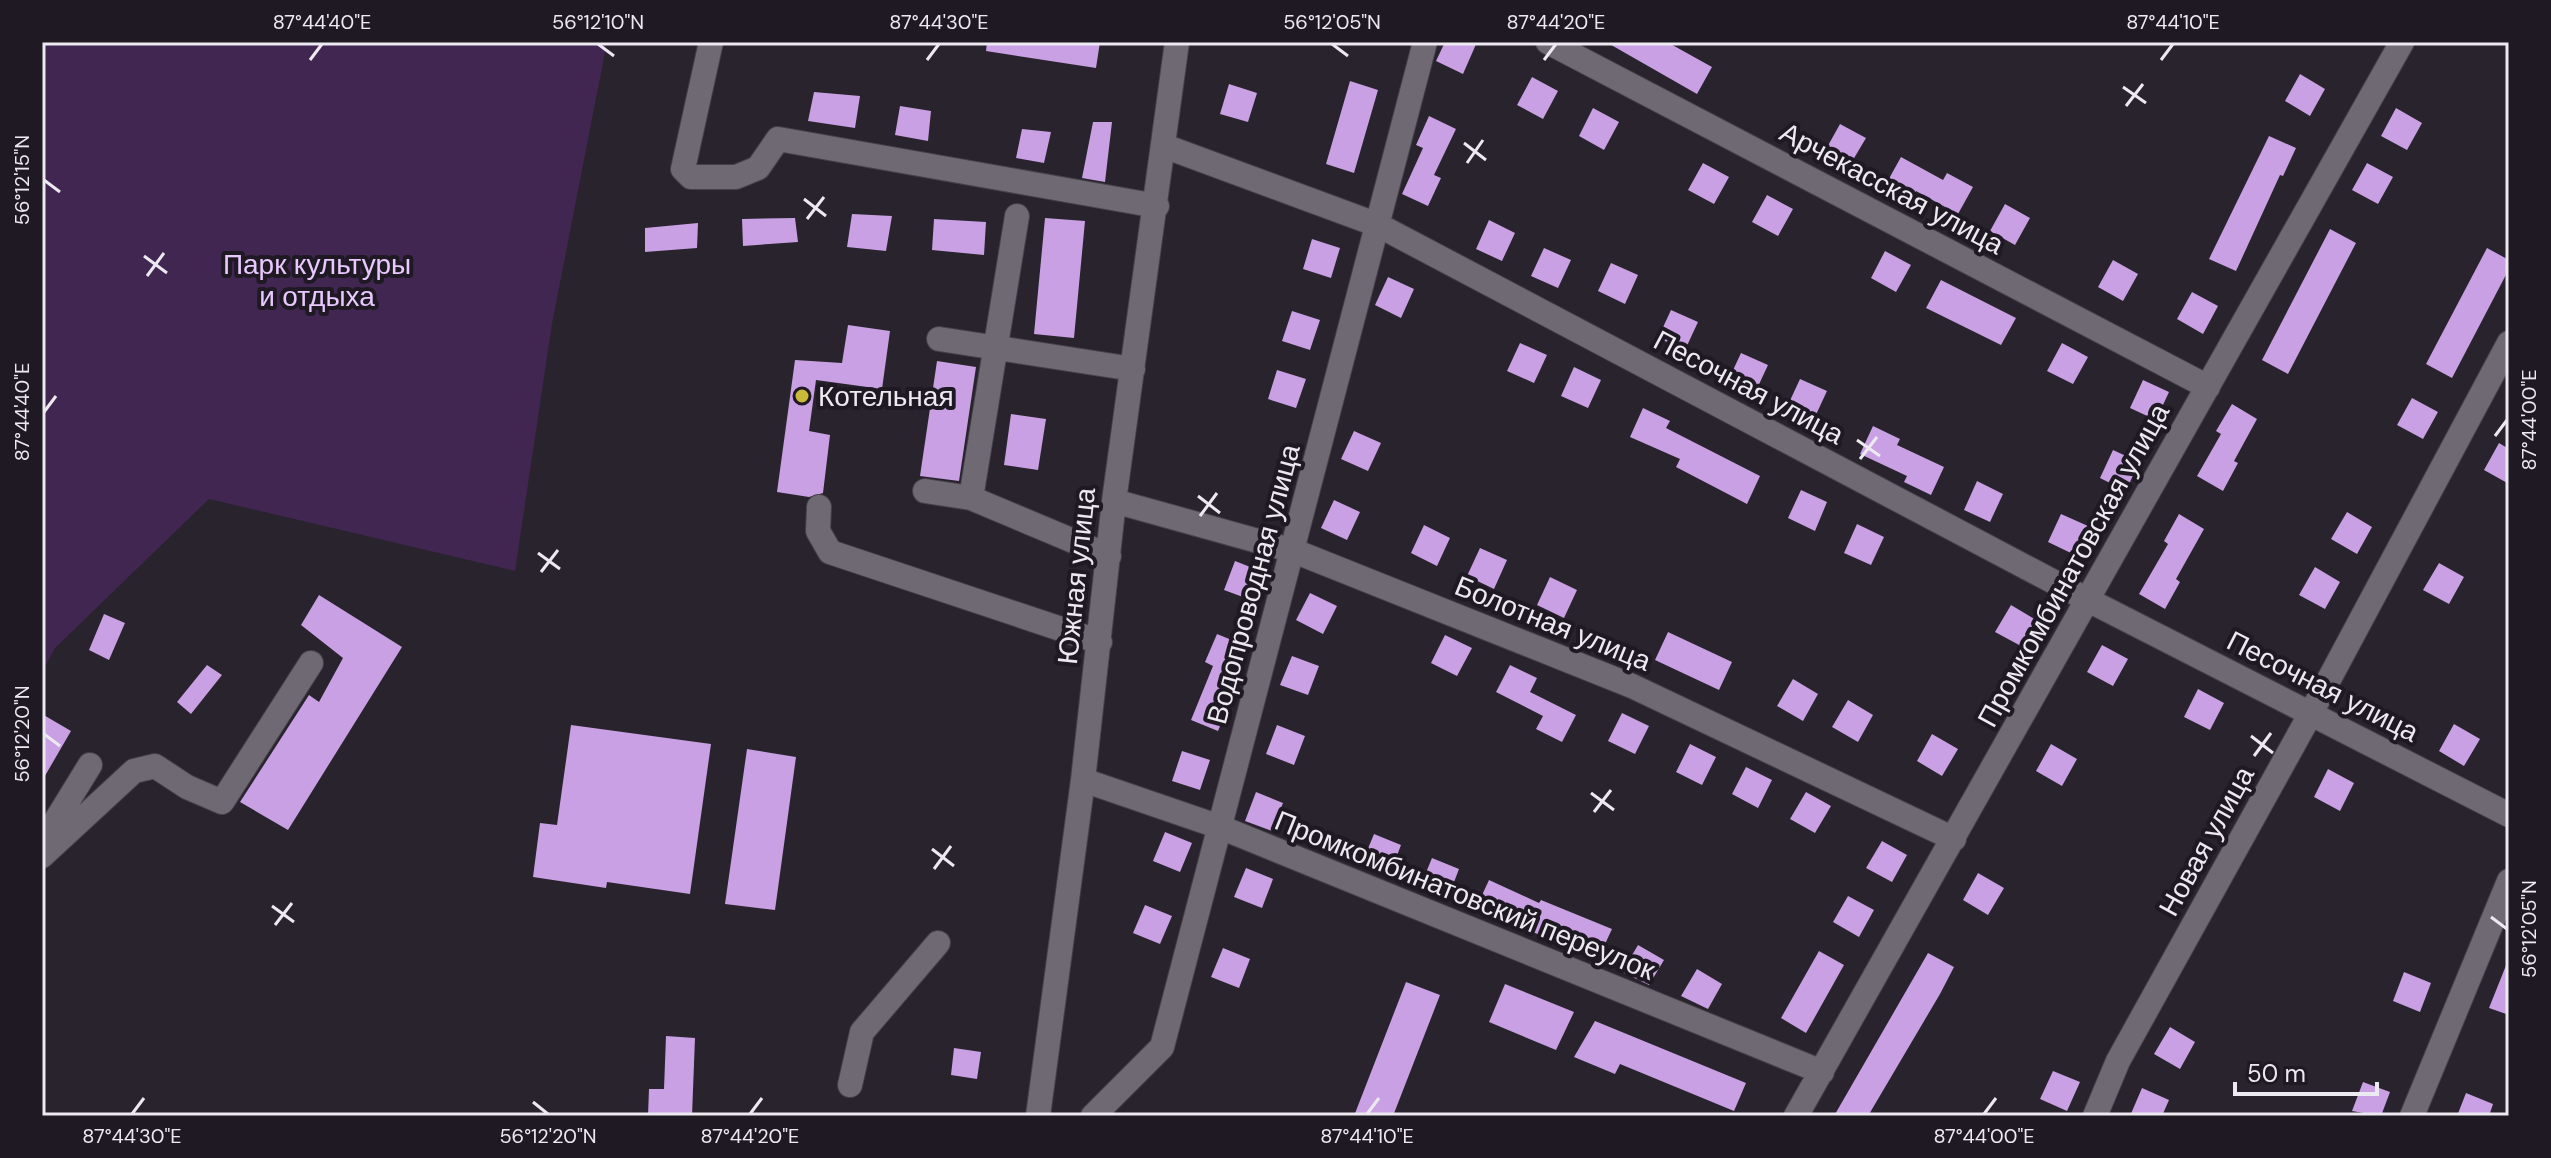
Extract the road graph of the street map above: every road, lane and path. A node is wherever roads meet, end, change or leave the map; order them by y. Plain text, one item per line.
1 (711, 42) edge
2 (1160, 42) edge
3 (1177, 42) edge
4 (1425, 42) edge
5 (1548, 42) edge
6 (2402, 42) edge
7 (1171, 77) junction
8 (1164, 146) junction
9 (1157, 206) junction
10 (1017, 216) dead end
11 (1378, 225) junction
12 (939, 339) dead end
13 (2509, 343) edge
14 (996, 349) junction
15 (1133, 369) junction
16 (2208, 387) junction
17 (925, 491) dead end
18 (971, 498) junction
19 (1114, 501) junction
20 (819, 507) dead end
21 (1294, 551) junction
22 (1109, 556) junction
23 (2088, 600) junction
24 (1100, 642) junction
25 (311, 663) dead end
26 (2311, 713) junction
27 (90, 765) dead end
28 (1083, 780) junction
29 (2509, 815) edge
30 (1220, 827) junction
31 (1954, 839) junction
32 (42, 843) edge
33 (42, 856) edge
34 (2509, 881) edge
35 (938, 943) dead end
36 (1822, 1072) junction
37 (850, 1085) dead end
38 (1038, 1116) edge
39 (1093, 1116) edge
40 (1796, 1116) edge
41 (2095, 1116) edge
42 (2412, 1116) edge

1 - 9 street
2 - 7 street
3 - 7 street, Южная улица
4 - 11 street, Водопроводная улица
5 - 16 street, Арчекасская улица
6 - 16 street, Промкомбинатовская улица
7 - 8 street, Южная улица
8 - 9 street, Южная улица
8 - 11 street, Песочная улица
9 - 15 street, Южная улица
10 - 14 street
11 - 21 street, Водопроводная улица
11 - 23 street, Песочная улица
12 - 14 street
13 - 26 street, Новая улица
14 - 15 street
14 - 18 street
15 - 19 street, Южная улица
16 - 23 street, Промкомбинатовская улица
17 - 18 street
18 - 22 street
19 - 21 street, Болотная улица
19 - 22 street, Южная улица
20 - 24 street
21 - 30 street, Водопроводная улица
21 - 31 street, Болотная улица
22 - 24 street, Южная улица
23 - 26 street, Песочная улица
23 - 31 street, Промкомбинатовская улица
24 - 28 street, Южная улица
25 - 33 street
26 - 29 street, Песочная улица
26 - 41 street, Новая улица
27 - 32 street
28 - 30 street, Промкомбинатовский переулок
28 - 38 street, Южная улица
30 - 36 street, Промкомбинатовский переулок
30 - 39 street, Водопроводная улица
31 - 36 street, Промкомбинатовская улица
34 - 42 street
35 - 37 street
36 - 40 street, Промкомбинатовская улица

